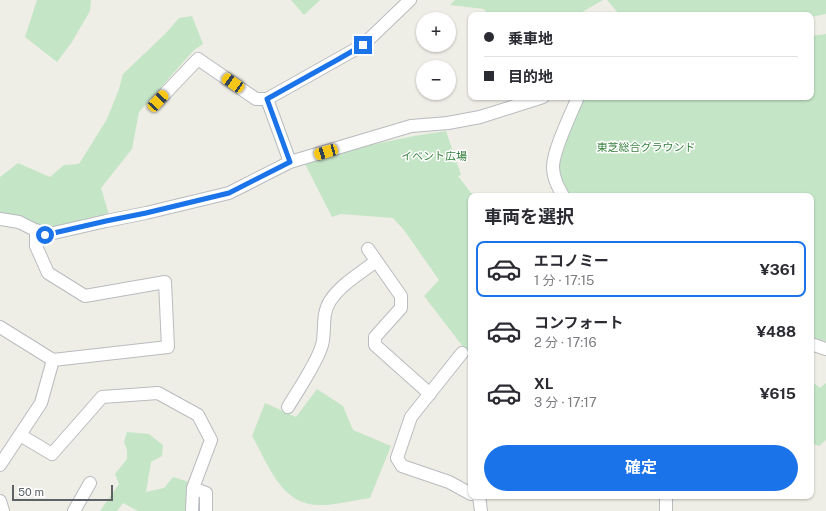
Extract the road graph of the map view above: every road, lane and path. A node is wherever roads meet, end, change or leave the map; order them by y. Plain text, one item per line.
1 (410, 0) edge
2 (267, 99) junction
3 (534, 100) edge
4 (577, 100) edge
5 (158, 101) dead end
6 (290, 162) junction
7 (562, 193) edge
8 (0, 219) edge
9 (36, 230) junction
10 (368, 249) dead end
11 (376, 261) junction
12 (0, 327) edge
13 (814, 345) edge
14 (826, 349) edge
15 (462, 353) dead end
16 (53, 360) junction
17 (430, 394) junction
18 (288, 407) dead end
19 (20, 435) junction
20 (0, 465) edge
21 (90, 483) dead end
22 (194, 488) junction
23 (468, 494) edge
24 (666, 499) edge
25 (0, 501) edge
26 (3, 511) edge
27 (74, 511) edge
28 (192, 511) edge
29 (206, 511) edge
30 (666, 511) edge

1 - 2 street
2 - 5 street
2 - 6 street
3 - 6 street
4 - 7 street
6 - 9 street
8 - 9 street
9 - 16 street
10 - 11 street
11 - 17 street
11 - 18 street
12 - 16 street
13 - 14 street
15 - 17 street
16 - 19 street
17 - 23 street
19 - 20 street
19 - 22 street
21 - 27 street
22 - 28 street
22 - 29 street
24 - 30 street
25 - 26 street

